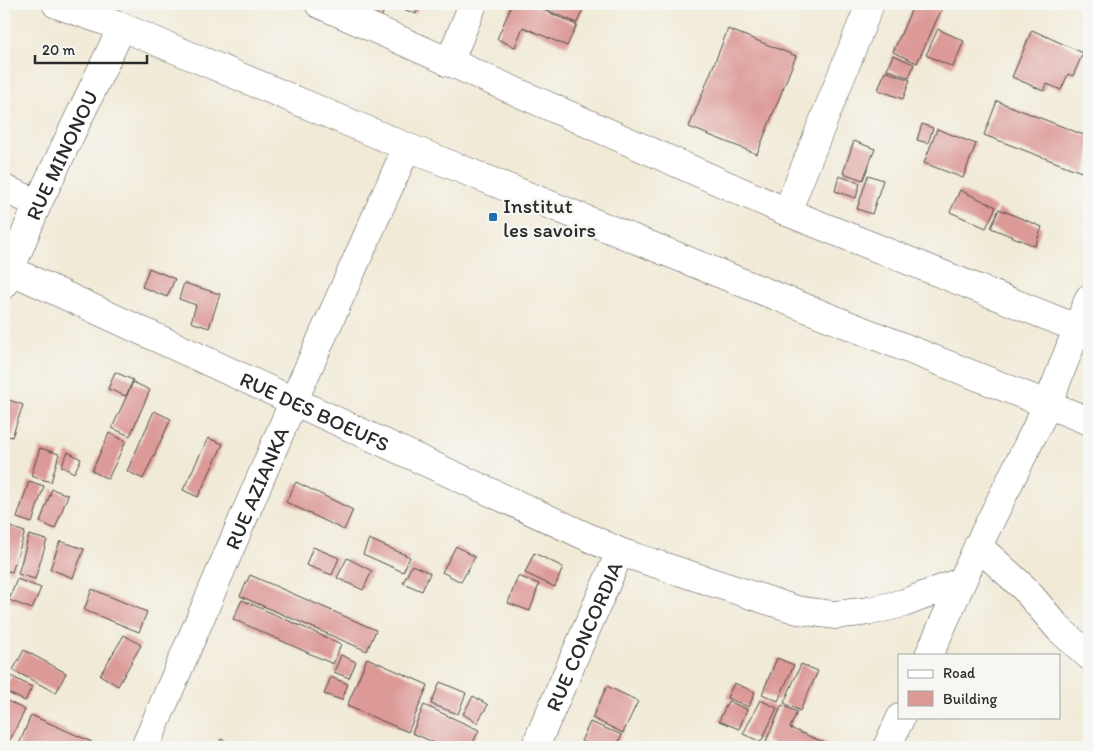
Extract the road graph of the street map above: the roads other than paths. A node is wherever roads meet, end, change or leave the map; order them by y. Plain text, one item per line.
1 (56, 4) edge
2 (319, 4) edge
3 (473, 4) edge
4 (870, 4) edge
5 (122, 27) junction
6 (449, 63) junction
7 (407, 147) junction
8 (4, 189) edge
9 (38, 203) junction
10 (787, 212) junction
11 (7, 278) edge
12 (1089, 298) edge
13 (1084, 331) edge
14 (294, 400) junction
15 (1048, 404) junction
16 (1089, 421) edge
17 (978, 546) junction
18 (620, 552) junction
19 (962, 580) junction
20 (929, 654) edge
21 (1089, 656) edge
22 (901, 718) edge
23 (144, 747) edge
24 (535, 747) edge
25 (887, 747) edge

1 - 5 street
2 - 6 street
3 - 6 street
4 - 10 street
5 - 7 street
5 - 9 street, RUE MINONOU
6 - 10 street
7 - 14 street, RUE AZIANKA
7 - 15 street
8 - 9 street
9 - 11 street, RUE MINONOU
10 - 13 street
11 - 14 street, RUE DES BOEUFS
12 - 13 street
13 - 15 street
14 - 18 street, RUE DES BOEUFS
14 - 23 street, RUE AZIANKA
15 - 16 street
15 - 17 street
17 - 19 street
17 - 21 street
18 - 19 street, RUE DES BOEUFS
18 - 24 street, RUE CONCORDIA
19 - 20 street
22 - 25 street

